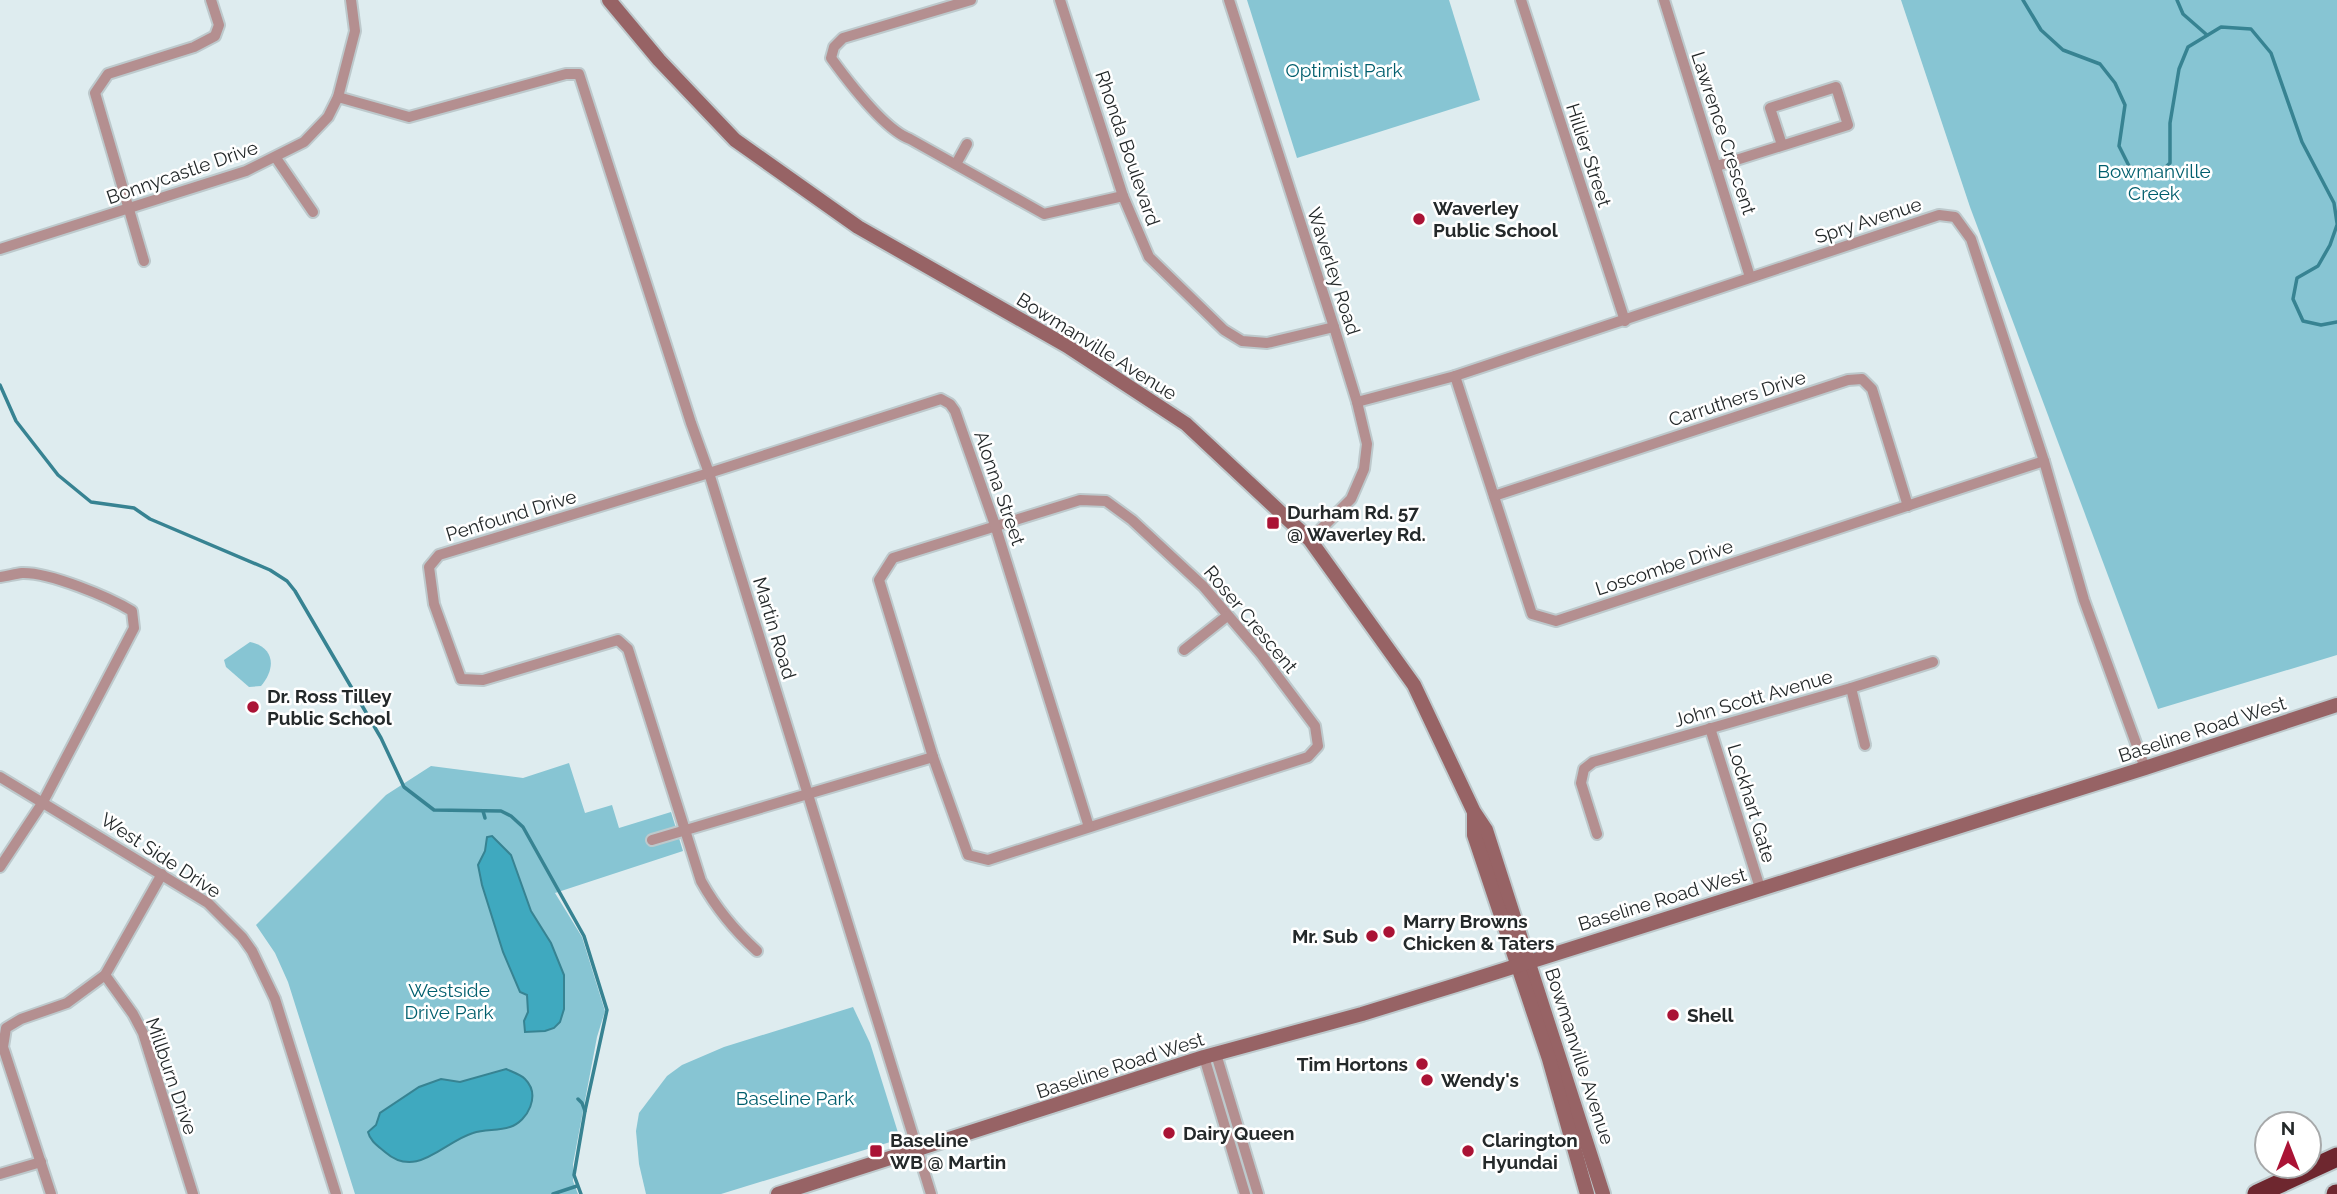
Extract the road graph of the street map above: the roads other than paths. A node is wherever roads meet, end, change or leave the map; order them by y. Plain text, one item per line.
1 (211, 0) edge
2 (351, 0) edge
3 (608, 0) edge
4 (971, 0) edge
5 (1060, 0) edge
6 (1229, 0) edge
7 (1521, 0) edge
8 (1664, 0) edge
9 (338, 97) junction
10 (967, 144) dead end
11 (1782, 145) junction
12 (276, 158) junction
13 (956, 164) junction
14 (1717, 166) junction
15 (1123, 196) junction
16 (131, 208) junction
17 (313, 212) dead end
18 (0, 249) edge
19 (144, 261) dead end
20 (1750, 277) junction
21 (1625, 321) junction
22 (1334, 327) junction
23 (1455, 376) junction
24 (1357, 402) junction
25 (2044, 461) junction
26 (709, 473) junction
27 (1494, 496) junction
28 (1908, 506) junction
29 (995, 525) junction
30 (1310, 540) junction
31 (0, 577) edge
32 (1227, 617) junction
33 (1184, 650) dead end
34 (1933, 662) dead end
35 (1851, 688) junction
36 (2337, 705) edge
37 (1710, 728) junction
38 (1864, 745) dead end
39 (933, 757) junction
40 (2144, 768) junction
41 (0, 777) edge
42 (807, 793) junction
43 (43, 802) junction
44 (1089, 827) junction
45 (684, 830) junction
46 (1597, 834) dead end
47 (652, 840) dead end
48 (0, 867) edge
49 (162, 874) junction
50 (1760, 888) junction
51 (757, 951) dead end
52 (1524, 963) junction
53 (105, 975) junction
54 (1210, 1055) junction
55 (916, 1150) junction
56 (2337, 1157) edge
57 (40, 1162) junction
58 (0, 1174) edge
59 (51, 1194) edge
60 (193, 1194) edge
61 (336, 1194) edge
62 (778, 1194) edge
63 (932, 1194) edge
64 (1245, 1194) edge
65 (1258, 1194) edge
66 (1587, 1194) edge
67 (1603, 1194) edge
68 (2257, 1194) edge

1 - 16 street
2 - 9 street, Bonnycastle Drive
3 - 30 main road, Bowmanville Avenue
4 - 13 street
5 - 15 street, Rhonda Boulevard
6 - 22 street, Waverley Road
7 - 21 street, Hillier Street
8 - 14 street, Lawrence Crescent
9 - 12 street, Bonnycastle Drive
9 - 26 street, Martin Road
10 - 13 street
11 - 11 street
11 - 14 street
12 - 16 street, Bonnycastle Drive
12 - 17 street
13 - 15 street
14 - 20 street, Lawrence Crescent
15 - 22 street, Rhonda Boulevard
16 - 18 street, Bonnycastle Drive
16 - 19 street
20 - 21 street, Spry Avenue
20 - 25 street, Spry Avenue
21 - 23 street, Spry Avenue
22 - 24 street, Waverley Road
23 - 24 street, Spry Avenue
23 - 27 street, Loscombe Drive
24 - 30 street, Waverley Road
25 - 28 street, Loscombe Drive
25 - 40 street, Spry Avenue
26 - 29 street, Alonna Street
26 - 42 street, Martin Road
26 - 45 street, Penfound Drive
27 - 28 street, Loscombe Drive
27 - 28 street, Carruthers Drive
29 - 32 street, Roser Crescent
29 - 39 street, Roser Crescent
29 - 44 street, Alonna Street
30 - 52 main road, Bowmanville Avenue
31 - 43 street
32 - 33 street
32 - 44 street, Roser Crescent
34 - 35 street, John Scott Avenue
35 - 37 street, John Scott Avenue
35 - 38 street
36 - 40 main road, Baseline Road West
37 - 46 street, John Scott Avenue
37 - 50 street, Lockhart Gate
39 - 42 street
39 - 44 street, Roser Crescent
40 - 50 main road, Baseline Road West
41 - 43 street, West Side Drive
42 - 45 street
42 - 55 street, Martin Road
43 - 48 street
43 - 49 street, West Side Drive
45 - 47 street
45 - 51 street
49 - 53 street
49 - 61 street, West Side Drive
50 - 52 main road, Baseline Road West
52 - 54 main road, Baseline Road West
52 - 66 main road, Bowmanville Avenue
52 - 67 main road, Bowmanville Avenue
53 - 57 street
53 - 60 street, Millburn Drive
54 - 55 main road, Baseline Road West
54 - 64 street
54 - 65 street
55 - 62 main road, Baseline Road West
55 - 63 street, Martin Road
56 - 68 highway
57 - 58 street
57 - 59 street

